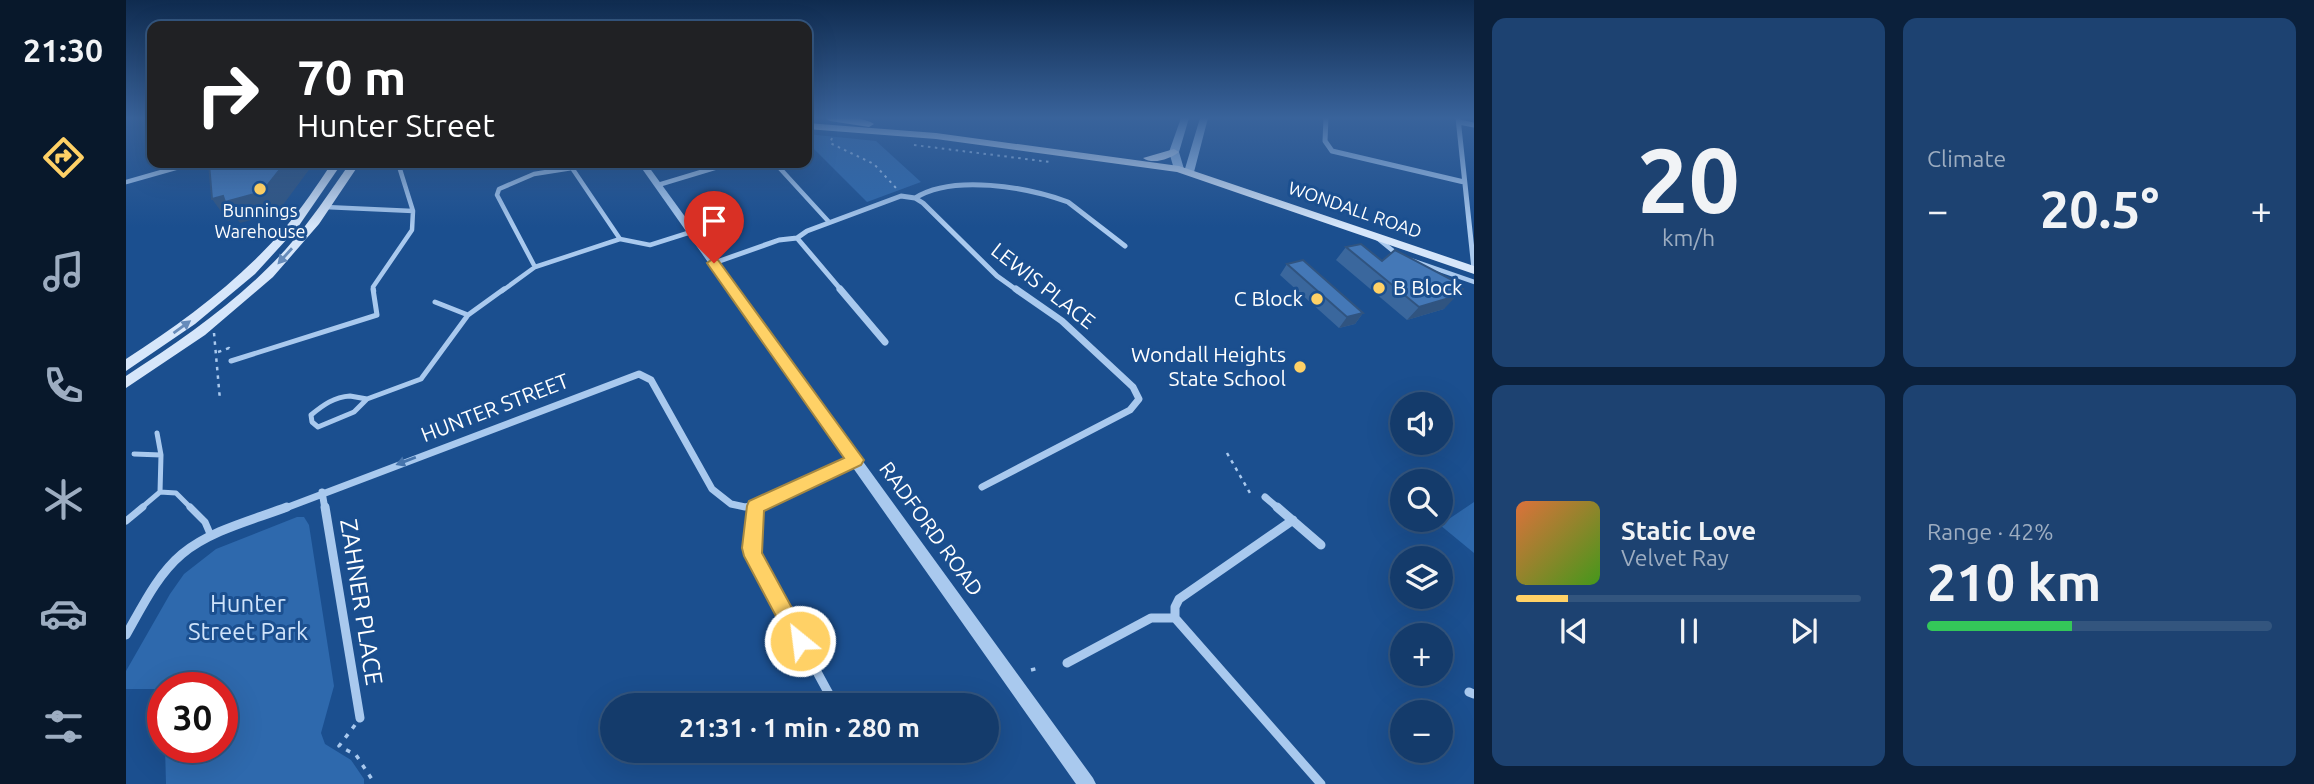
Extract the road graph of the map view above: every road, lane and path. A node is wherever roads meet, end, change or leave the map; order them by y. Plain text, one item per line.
1 (854, 155) edge
2 (988, 155) edge
3 (1079, 155) edge
4 (1082, 155) joint
5 (1125, 155) edge
6 (1165, 155) edge
7 (1175, 155) edge
8 (1190, 155) edge
9 (1347, 155) edge
10 (1462, 155) edge
11 (1052, 163) dead end
12 (175, 168) edge
13 (334, 168) edge
14 (352, 168) edge
15 (399, 168) edge
16 (646, 168) edge
17 (703, 168) edge
18 (715, 168) edge
19 (780, 168) edge
20 (1184, 170) junction
21 (706, 171) junction
22 (126, 182) edge
23 (1464, 182) junction
24 (658, 185) junction
25 (901, 197) junction
26 (915, 198) junction
27 (325, 206) junction
28 (412, 211) junction
29 (829, 222) junction
30 (691, 232) junction
31 (1374, 235) junction
32 (797, 238) junction
33 (620, 239) junction
34 (1125, 246) dead end
35 (714, 263) junction
36 (536, 267) junction
37 (1474, 269) edge
38 (1474, 282) edge
39 (435, 302) dead end
40 (468, 315) junction
41 (214, 333) dead end
42 (885, 342) dead end
43 (229, 348) dead end
44 (218, 352) junction
45 (232, 361) dead end
46 (126, 366) edge
47 (126, 383) edge
48 (367, 399) junction
49 (220, 400) dead end
50 (157, 433) dead end
51 (1227, 453) dead end
52 (134, 454) dead end
53 (161, 455) junction
54 (855, 460) junction
55 (982, 487) dead end
56 (160, 492) junction
57 (323, 492) junction
58 (1250, 493) dead end
59 (1265, 497) dead end
60 (756, 506) junction
61 (1293, 520) junction
62 (126, 522) edge
63 (211, 536) junction
64 (1321, 545) dead end
65 (1175, 618) junction
66 (126, 635) edge
67 (1067, 663) dead end
68 (1039, 668) dead end
69 (1031, 670) dead end
70 (828, 693) edge
71 (360, 718) joint
72 (374, 784) edge
73 (1087, 784) edge
74 (1321, 784) edge

1 - 25 path
2 - 11 path
3 - 4 main road, WONDALL ROAD
4 - 20 main road, WONDALL ROAD
5 - 6 main road
7 - 20 street
8 - 20 street
9 - 23 street
10 - 23 street
12 - 22 lane
46 -> 13 main road
14 - 27 main road
15 - 28 lane
16 - 24 street, RADFORD ROAD
17 - 21 lane
18 - 21 lane
19 - 29 lane
20 - 31 main road, WONDALL ROAD
21 - 24 lane
23 - 37 street
24 - 30 street, RADFORD ROAD
25 - 26 street
25 - 29 street
26 - 34 street
26 - 55 street, LEWIS PLACE
27 - 28 lane
27 -> 47 main road
28 - 45 lane
29 - 32 street
30 - 33 lane
30 - 35 street, RADFORD ROAD
31 - 37 main road, WONDALL ROAD
31 - 38 lane
32 - 35 street
32 - 42 street
33 - 36 lane
33 - 36 lane
35 - 54 street, RADFORD ROAD
36 - 40 lane
39 - 40 lane
40 - 48 lane
41 - 44 path
43 - 44 path
44 - 49 path
48 - 48 lane
50 - 53 lane
51 - 58 path
52 - 53 lane
53 - 56 lane
54 - 60 street
54 - 73 street, RADFORD ROAD
56 - 62 lane
56 - 63 lane
60 -> 57 street, HUNTER STREET
57 - 63 street, HUNTER STREET
57 - 71 street, ZAHNER PLACE
59 - 61 street
60 - 70 street
61 - 64 street
61 - 65 street
63 - 66 street, HUNTER STREET
65 - 67 street
65 - 74 street
68 - 69 path
71 - 72 path

